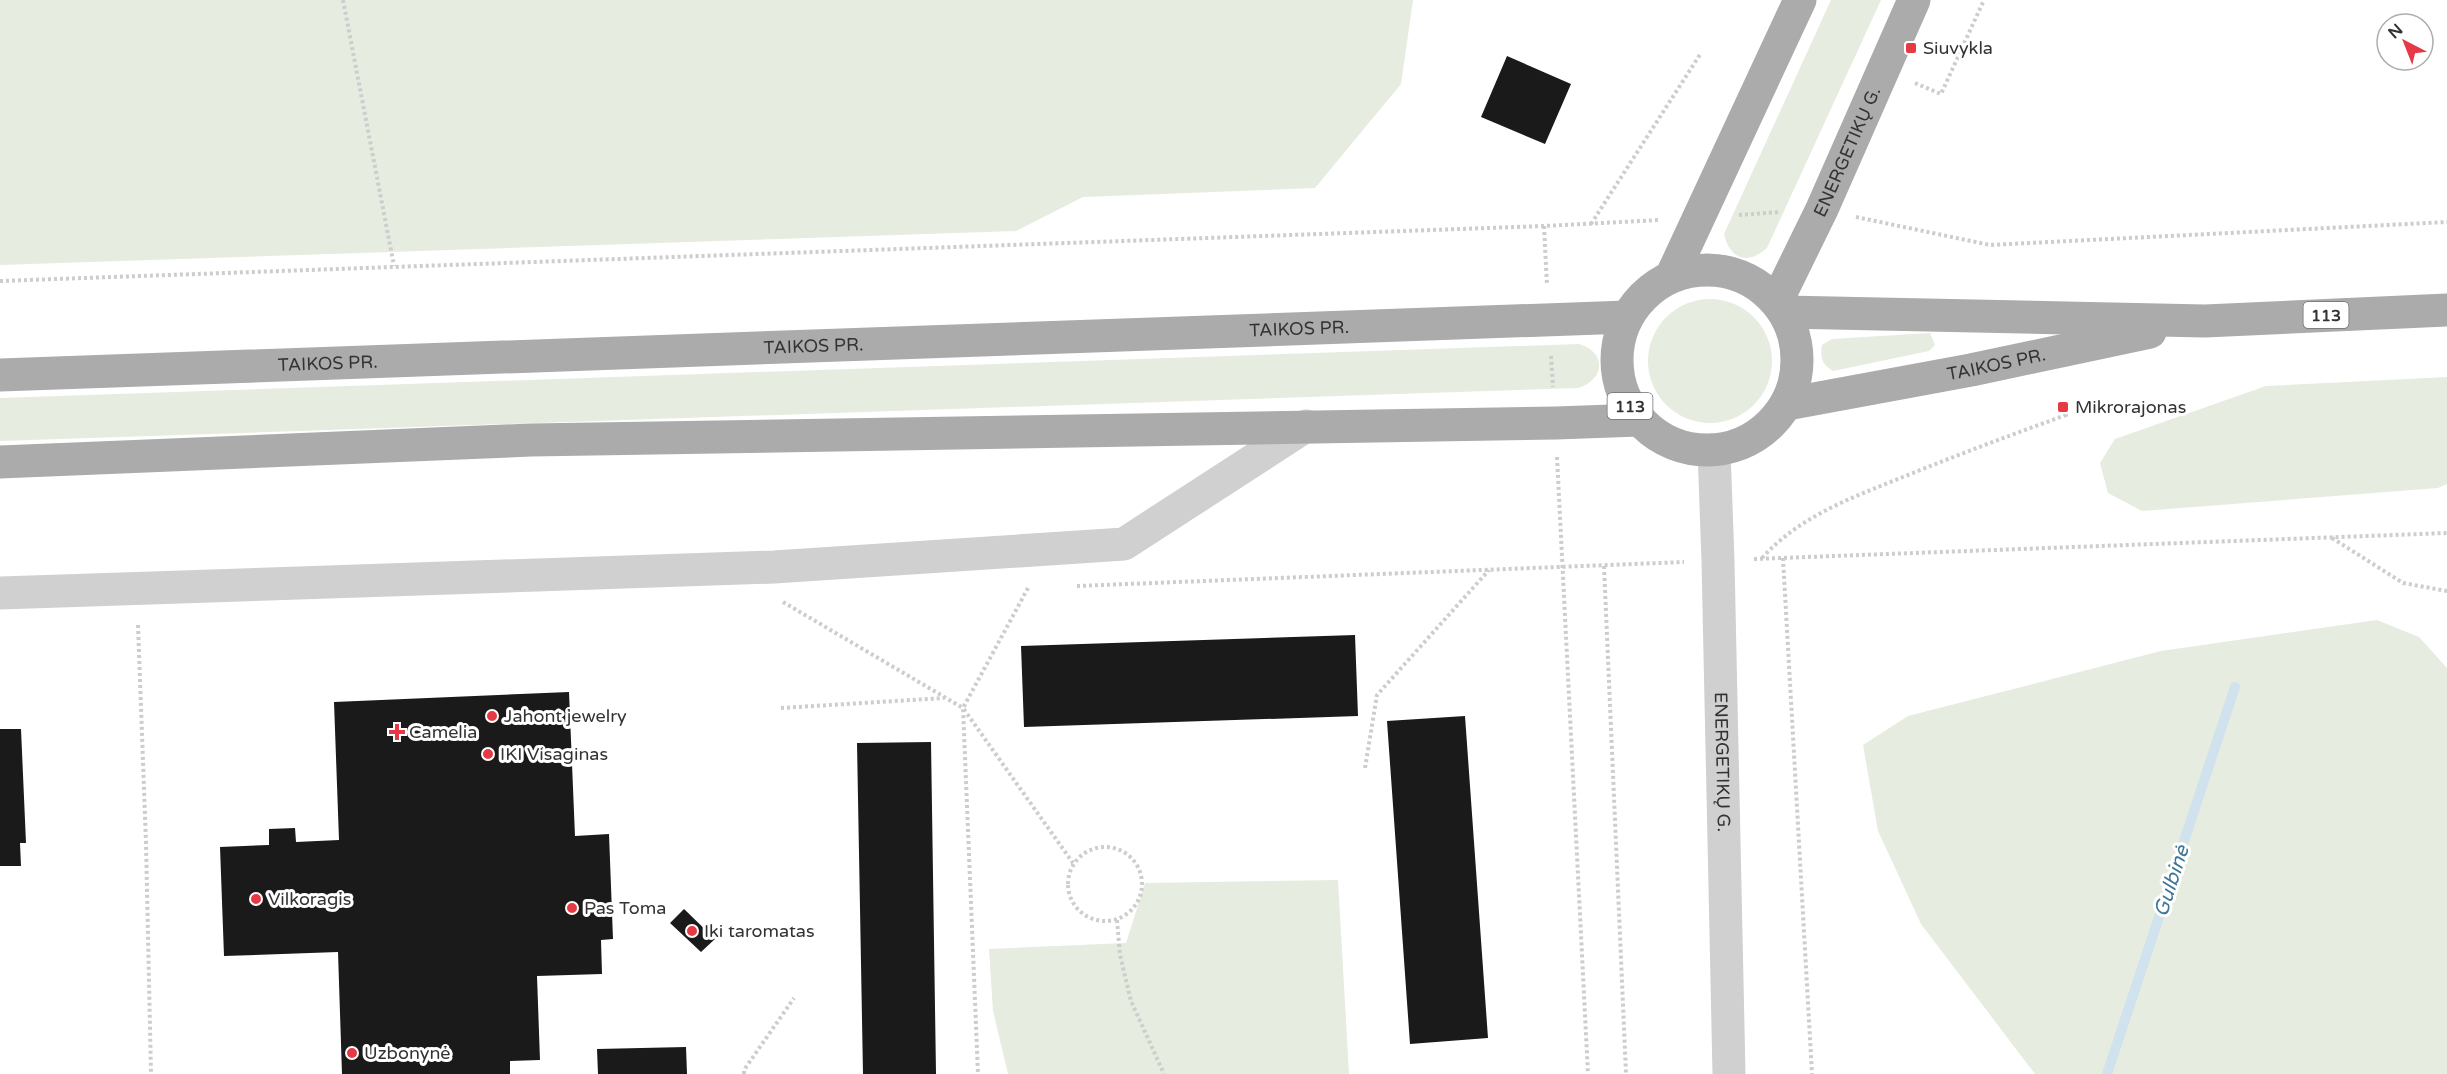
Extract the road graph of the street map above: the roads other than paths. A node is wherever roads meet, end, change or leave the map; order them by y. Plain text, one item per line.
1 (1800, 0) edge
2 (1914, 0) edge
3 (1672, 275) junction
4 (1781, 306) junction
5 (2447, 310) edge
6 (1627, 317) junction
7 (2205, 321) junction
8 (0, 375) edge
9 (1787, 405) junction
10 (1639, 420) junction
11 (1306, 426) junction
12 (1714, 450) junction
13 (0, 462) edge
14 (0, 593) edge
15 (1729, 1074) edge

1 - 3 main road
2 - 4 main road, ENERGETIKŲ G.
3 - 4 main road, 113
3 - 6 main road, 113
4 - 7 main road, TAIKOS PR. / 113
4 - 9 main road, 113
5 - 7 main road, TAIKOS PR. / 113
6 - 8 main road, TAIKOS PR.
6 - 10 main road, 113
7 - 9 main road, TAIKOS PR. / 113
9 - 12 main road, 113
10 - 11 main road
10 - 12 main road, 113
11 - 13 main road
11 - 14 street
12 - 15 street, ENERGETIKŲ G.

